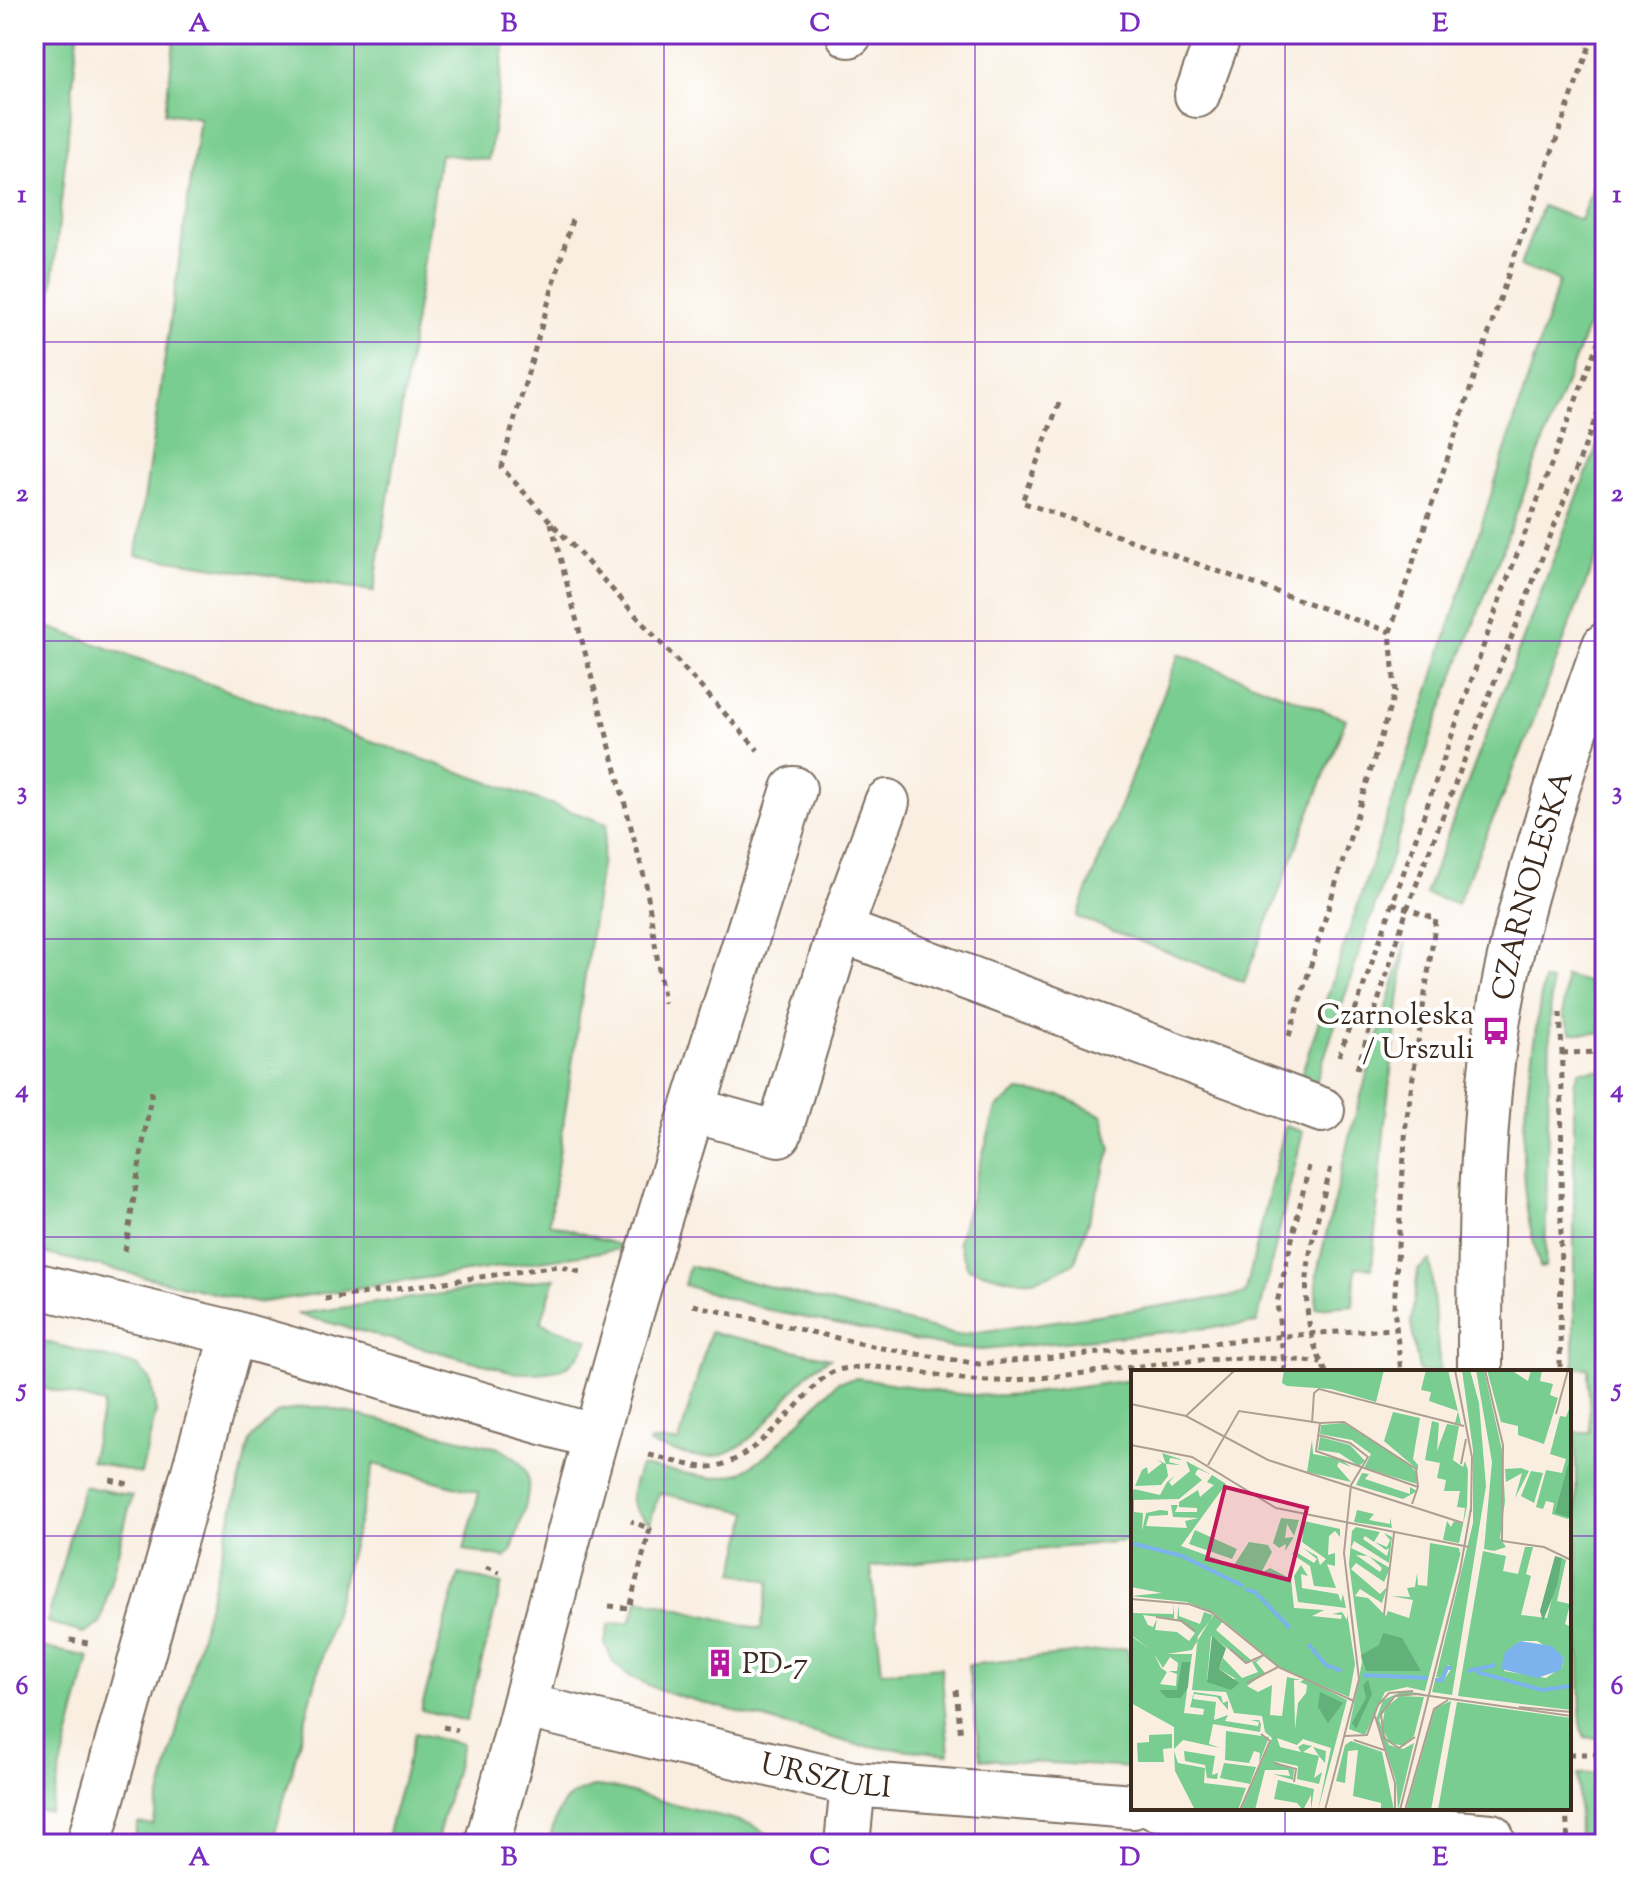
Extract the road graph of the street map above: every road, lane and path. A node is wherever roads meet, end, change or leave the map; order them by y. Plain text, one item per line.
1 (1219, 34) edge
2 (1594, 34) edge
3 (1197, 95) dead end
4 (572, 220) dead end
5 (1605, 324) edge
6 (1605, 394) edge
7 (1059, 403) dead end
8 (550, 521) junction
9 (1390, 632) junction
10 (1605, 645) edge
11 (794, 789) joint
12 (887, 802) dead end
13 (1392, 903) junction
14 (1407, 909) junction
15 (840, 930) junction
16 (1559, 1011) dead end
17 (666, 1018) dead end
18 (1605, 1052) edge
19 (1562, 1053) junction
20 (1355, 1077) dead end
21 (152, 1090) dead end
22 (1272, 1090) junction
23 (693, 1110) junction
24 (1322, 1110) junction
25 (1333, 1158) dead end
26 (34, 1285) edge
27 (638, 1289) junction
28 (117, 1304) junction
29 (1396, 1329) junction
30 (1310, 1334) junction
31 (246, 1336) junction
32 (1281, 1336) junction
33 (1283, 1358) junction
34 (1321, 1363) junction
35 (1285, 1370) edge
36 (1325, 1370) edge
37 (1401, 1370) edge
38 (1480, 1370) edge
39 (1560, 1370) edge
40 (595, 1437) junction
41 (956, 1690) dead end
42 (526, 1706) junction
43 (963, 1751) dead end
44 (1571, 1754) edge
45 (1605, 1754) edge
46 (853, 1784) junction
47 (1131, 1806) edge
48 (1189, 1810) edge
49 (1566, 1810) edge
50 (1491, 1829) edge
51 (89, 1844) edge
52 (487, 1844) edge
53 (847, 1844) edge
54 (1568, 1844) edge

1 - 3 street
2 - 9 path
4 - 8 path
5 - 13 path
6 - 14 path
7 - 9 path
8 - 11 path
8 - 17 path
9 - 22 path
10 - 38 street, CZARNOLESKA
11 - 23 street
12 - 15 street
13 - 14 path
13 - 24 path
14 - 20 path
14 - 29 path
15 - 22 street
15 - 23 street
16 - 19 path
18 - 19 path
19 - 39 path
21 - 28 path
22 - 24 street
23 - 27 street
24 - 32 path
25 - 30 path
26 - 28 street
27 - 31 path
27 - 32 path
27 - 40 street
28 - 31 street
29 - 30 path
29 - 37 path
30 - 32 path
30 - 34 path
31 - 40 street
31 - 51 street
32 - 33 path
33 - 34 path
33 - 35 path
33 - 40 path
34 - 36 path
40 - 42 street
41 - 43 path
42 - 46 street, URSZULI
42 - 52 street
44 - 45 path
46 - 47 street, URSZULI
46 - 53 street
48 - 50 street
49 - 54 path

